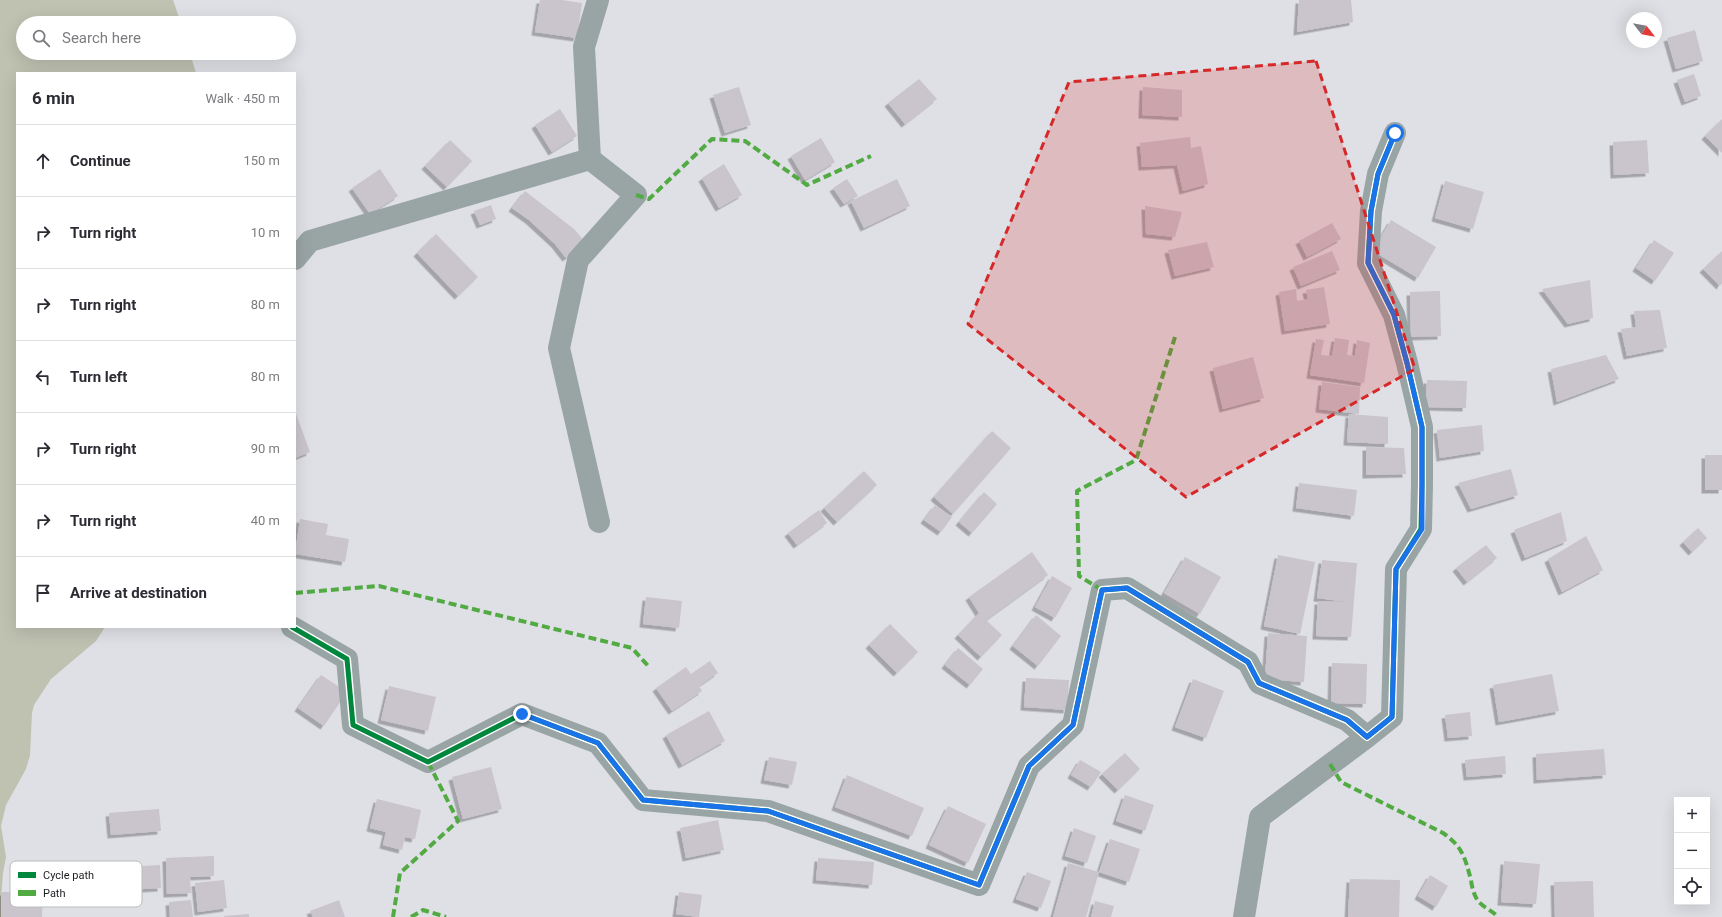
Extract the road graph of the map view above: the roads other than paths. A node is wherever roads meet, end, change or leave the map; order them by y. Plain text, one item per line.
1 (598, 0) edge
2 (1395, 133) dead end
3 (590, 159) junction
4 (296, 258) edge
5 (599, 522) dead end
6 (294, 628) edge
7 (1367, 737) junction
8 (1244, 917) edge

1 - 3 street
2 - 7 street
3 - 4 street
3 - 5 street
6 - 7 street
7 - 8 street

